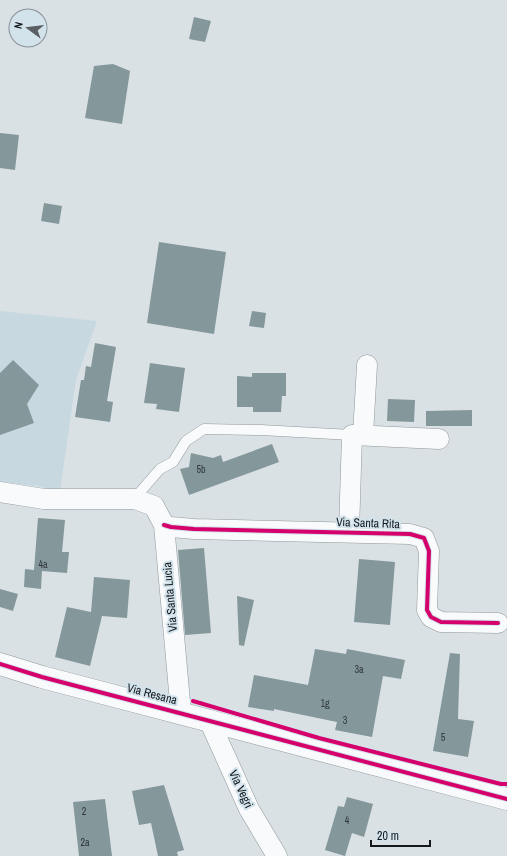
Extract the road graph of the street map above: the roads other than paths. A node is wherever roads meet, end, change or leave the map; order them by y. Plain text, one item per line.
1 (367, 365) dead end
2 (358, 435) junction
3 (439, 439) dead end
4 (0, 492) edge
5 (134, 499) junction
6 (164, 524) junction
7 (349, 532) junction
8 (498, 623) dead end
9 (0, 664) edge
10 (181, 712) junction
11 (210, 720) junction
12 (507, 799) edge
13 (276, 856) edge

1 - 2 street, Via Santa Rita
2 - 3 street
2 - 5 lane
2 - 7 street, Via Santa Rita
4 - 5 street, Via Santa Lucia
5 - 6 street, Via Santa Lucia
6 - 7 street, Via Santa Rita
6 - 10 street, Via Santa Lucia
7 - 8 street, Via Santa Rita
9 - 10 street, Via Resana
10 - 11 street, Via Resana
11 - 12 street, Via Resana
11 - 13 street, Via Vegri

